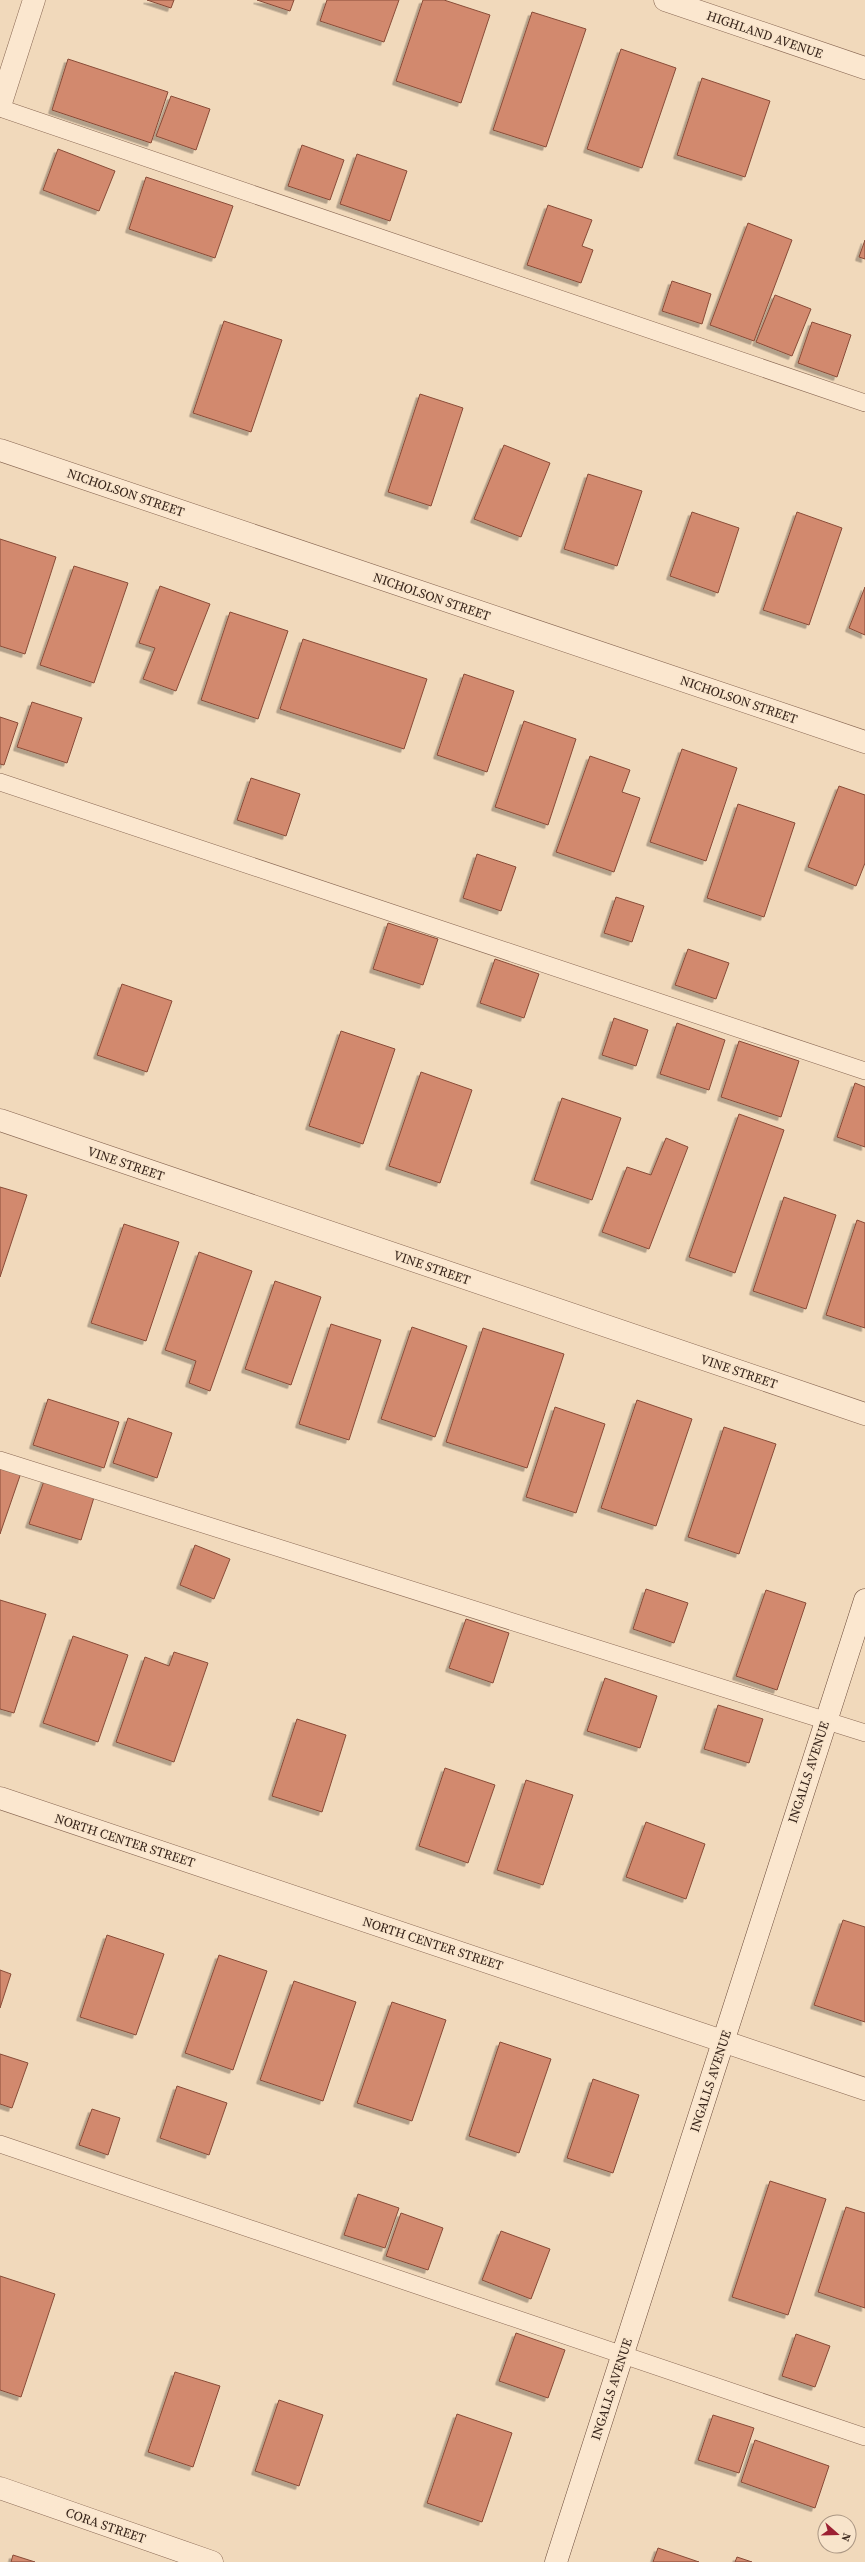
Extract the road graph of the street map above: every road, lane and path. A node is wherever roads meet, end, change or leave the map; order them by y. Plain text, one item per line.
1 (34, 0) edge
2 (665, 0) edge
3 (865, 68) edge
4 (0, 107) edge
5 (865, 403) edge
6 (0, 450) edge
7 (865, 742) edge
8 (0, 782) edge
9 (865, 1071) edge
10 (0, 1120) edge
11 (865, 1414) edge
12 (0, 1460) edge
13 (865, 1600) edge
14 (825, 1720) junction
15 (865, 1734) edge
16 (0, 1798) edge
17 (723, 2039) junction
18 (865, 2089) edge
19 (0, 2144) edge
20 (622, 2353) junction
21 (865, 2437) edge
22 (0, 2488) edge
23 (212, 2562) edge
24 (556, 2562) edge

1 - 4 street
2 - 3 street, HIGHLAND AVENUE
4 - 5 lane
6 - 7 street, NICHOLSON STREET
8 - 9 lane
10 - 11 street, VINE STREET
12 - 14 lane
13 - 14 street, INGALLS AVENUE
14 - 15 lane
14 - 17 street, INGALLS AVENUE
16 - 17 street, NORTH CENTER STREET
17 - 18 street, NORTH CENTER STREET
17 - 20 street, INGALLS AVENUE
19 - 20 lane
20 - 21 lane
20 - 24 street, INGALLS AVENUE
22 - 23 street, CORA STREET

